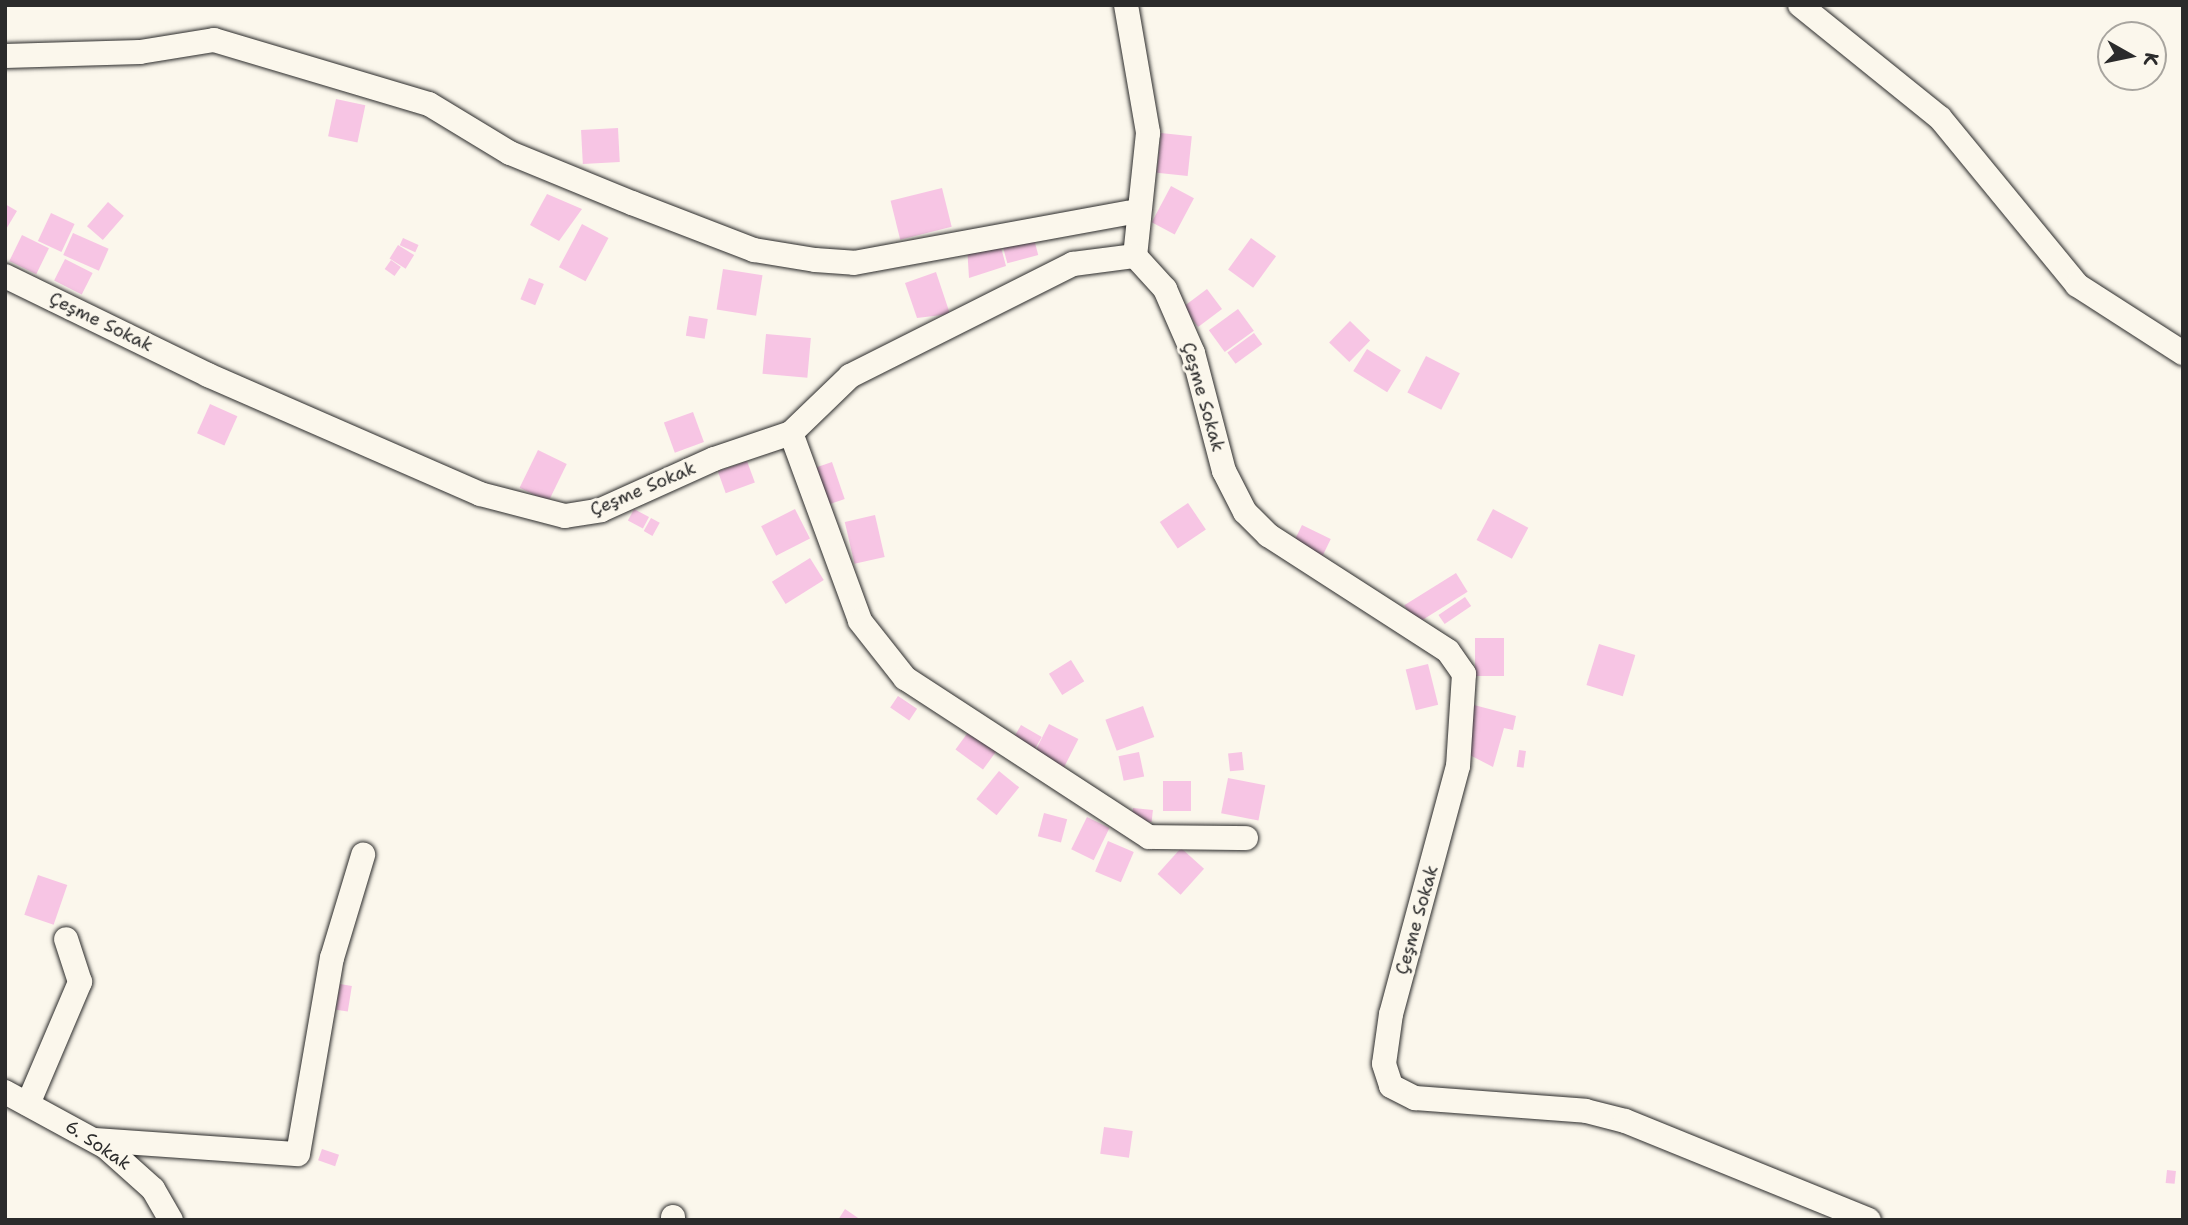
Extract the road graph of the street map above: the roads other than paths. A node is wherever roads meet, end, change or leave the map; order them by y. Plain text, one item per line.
1 (1126, 5) edge
2 (1800, 5) edge
3 (5, 56) edge
4 (1136, 211) junction
5 (1135, 256) junction
6 (5, 276) edge
7 (2183, 353) edge
8 (792, 432) junction
9 (1246, 838) dead end
10 (363, 855) dead end
11 (66, 939) dead end
12 (5, 1092) edge
13 (28, 1104) junction
14 (96, 1140) junction
15 (172, 1220) edge
16 (1869, 1220) edge

1 - 4 street
2 - 7 street
3 - 4 street
4 - 5 street
5 - 8 street, Çeşme Sokak
5 - 16 street, Çeşme Sokak
6 - 8 street, Çeşme Sokak
8 - 9 street
10 - 14 street
11 - 13 street
12 - 13 street, 6. Sokak
13 - 14 street, 6. Sokak
14 - 15 street, 6. Sokak

